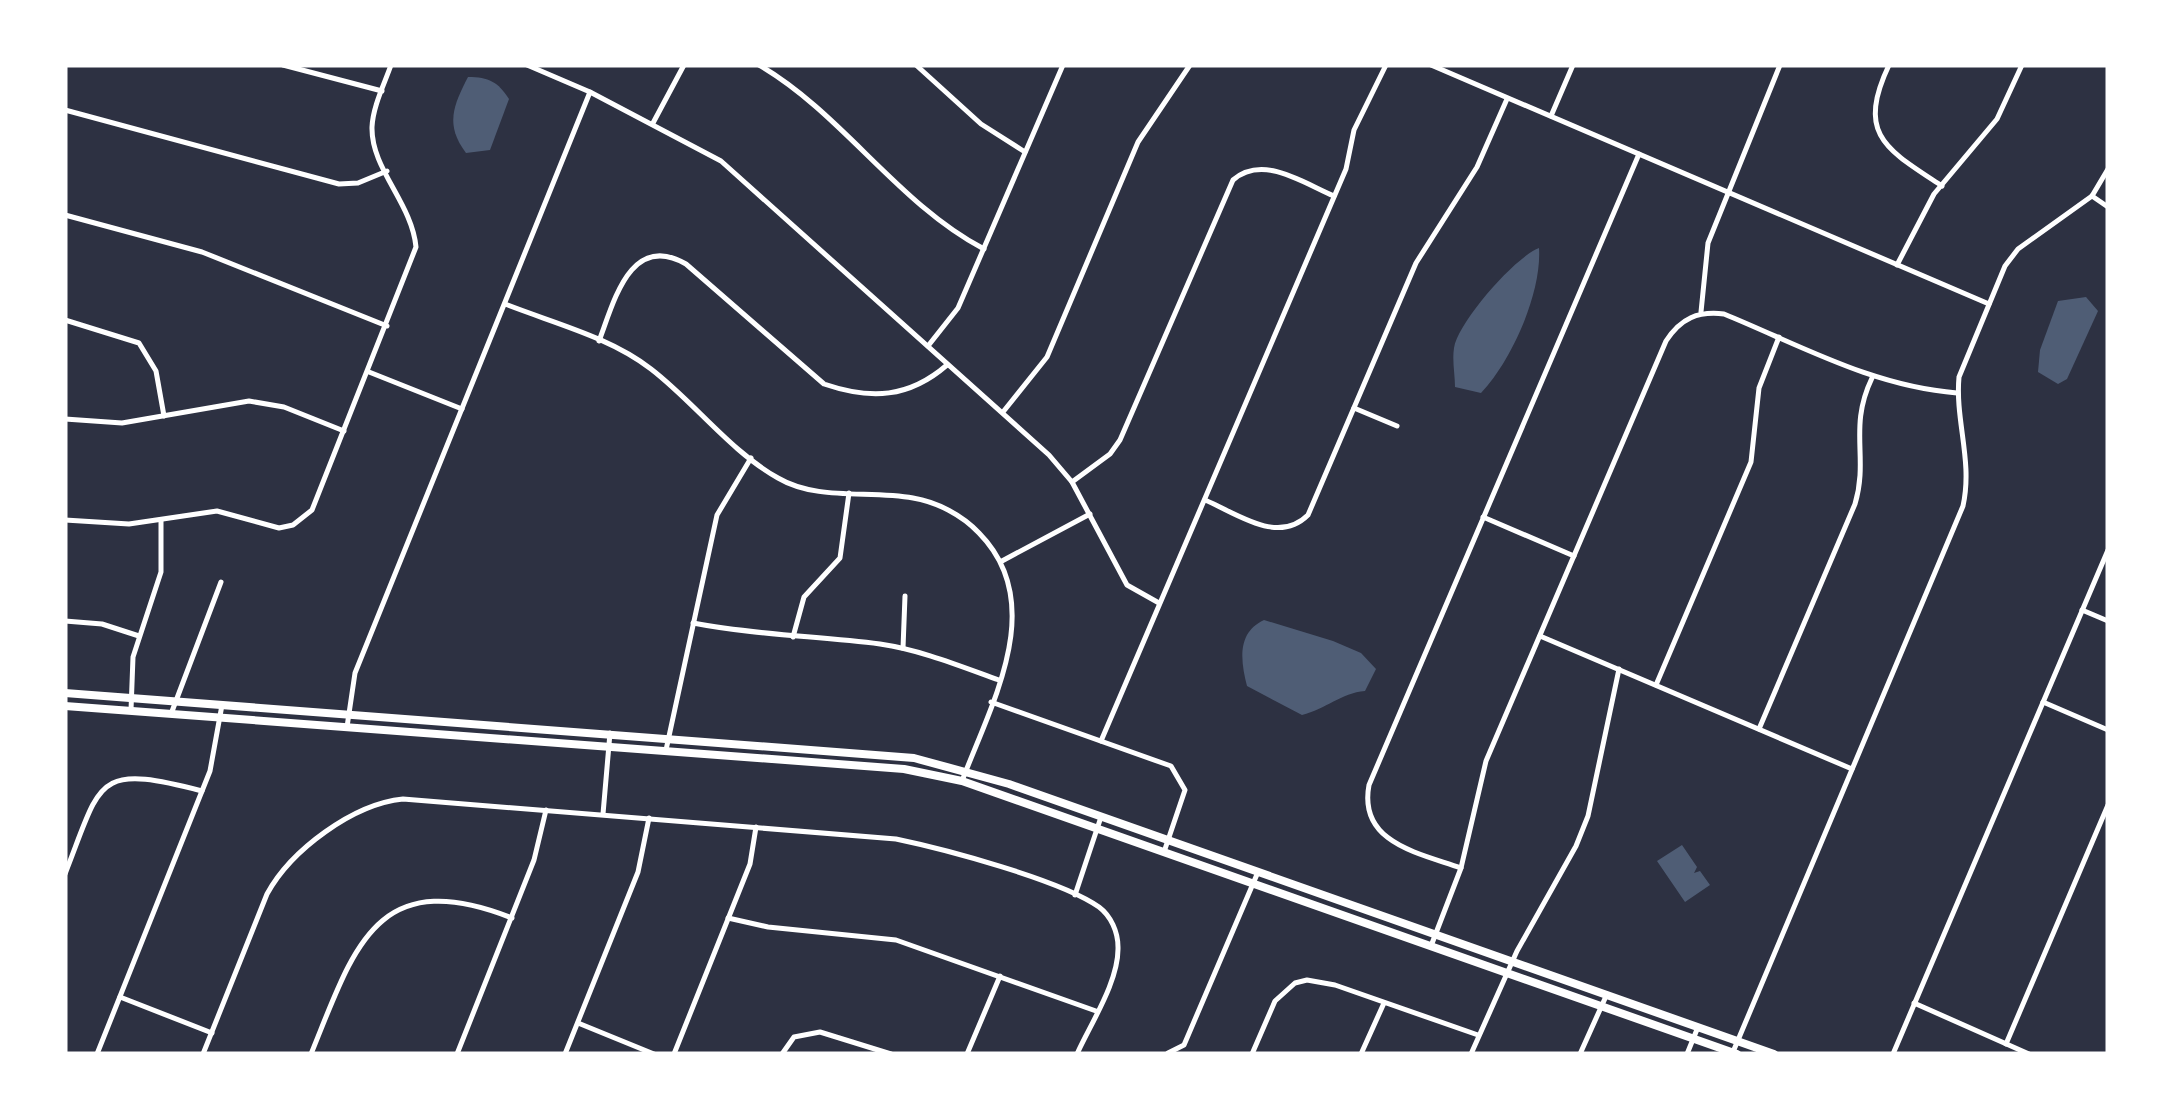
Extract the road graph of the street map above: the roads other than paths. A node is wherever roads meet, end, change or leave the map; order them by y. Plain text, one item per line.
1 (283, 65) edge
2 (391, 65) edge
3 (527, 65) edge
4 (684, 65) edge
5 (759, 65) edge
6 (916, 65) edge
7 (1062, 65) edge
8 (1190, 65) edge
9 (1386, 65) edge
10 (1431, 65) edge
11 (1573, 65) edge
12 (1780, 65) edge
13 (1890, 65) edge
14 (2022, 65) edge
15 (382, 92) junction
16 (590, 92) junction
17 (1508, 98) junction
18 (65, 110) edge
19 (1551, 116) junction
20 (654, 123) junction
21 (1025, 152) junction
22 (1638, 154) junction
23 (2108, 169) edge
24 (387, 171) junction
25 (1942, 186) junction
26 (1727, 192) junction
27 (1334, 196) junction
28 (2092, 196) junction
29 (2108, 207) edge
30 (65, 215) edge
31 (984, 249) junction
32 (1897, 265) junction
33 (505, 304) junction
34 (1989, 304) junction
35 (1701, 312) junction
36 (65, 320) edge
37 (387, 326) junction
38 (1779, 336) junction
39 (598, 341) junction
40 (928, 346) junction
41 (948, 364) junction
42 (369, 372) junction
43 (1872, 378) junction
44 (1957, 394) junction
45 (1354, 408) junction
46 (462, 409) junction
47 (1004, 412) junction
48 (164, 416) junction
49 (65, 420) edge
50 (1397, 426) dead end
51 (345, 432) junction
52 (752, 458) junction
53 (1072, 482) junction
54 (849, 492) junction
55 (1205, 500) junction
56 (1090, 514) junction
57 (1483, 518) junction
58 (65, 520) edge
59 (161, 520) junction
60 (2108, 550) edge
61 (1574, 556) junction
62 (1002, 561) junction
63 (221, 582) dead end
64 (906, 596) dead end
65 (1159, 603) junction
66 (2082, 610) junction
67 (2108, 620) edge
68 (65, 621) edge
69 (694, 623) junction
70 (139, 636) junction
71 (794, 636) junction
72 (1540, 636) junction
73 (903, 648) junction
74 (1619, 670) junction
75 (999, 680) junction
76 (1656, 685) junction
77 (65, 693) edge
78 (131, 697) junction
79 (176, 700) junction
80 (991, 702) junction
81 (2043, 702) junction
82 (222, 704) junction
83 (65, 706) edge
84 (131, 710) junction
85 (348, 713) junction
86 (172, 714) junction
87 (220, 718) junction
88 (348, 726) junction
89 (1760, 729) junction
90 (2108, 730) edge
91 (610, 733) junction
92 (669, 737) junction
93 (1102, 741) junction
94 (608, 746) junction
95 (790, 746) junction
96 (666, 750) junction
97 (790, 759) junction
98 (1852, 769) junction
99 (966, 770) junction
100 (962, 782) junction
101 (202, 791) junction
102 (2108, 805) edge
103 (546, 810) junction
104 (603, 814) junction
105 (1102, 816) junction
106 (649, 818) junction
107 (756, 826) junction
108 (1098, 828) junction
109 (1168, 840) junction
110 (1164, 852) junction
111 (1461, 868) junction
112 (1258, 872) junction
113 (65, 874) edge
114 (1253, 884) junction
115 (1075, 895) junction
116 (512, 918) junction
117 (728, 918) junction
118 (1436, 934) junction
119 (1431, 946) junction
120 (1513, 962) junction
121 (1508, 972) junction
122 (1000, 976) junction
123 (1606, 994) junction
124 (120, 997) junction
125 (1384, 1003) junction
126 (1914, 1003) junction
127 (1601, 1006) junction
128 (1096, 1011) junction
129 (578, 1023) junction
130 (1698, 1027) junction
131 (212, 1033) junction
132 (1478, 1036) junction
133 (1694, 1039) junction
134 (1737, 1041) junction
135 (2006, 1044) junction
136 (1168, 1053) edge
137 (1735, 1053) edge
138 (97, 1054) edge
139 (203, 1054) edge
140 (312, 1054) edge
141 (456, 1054) edge
142 (566, 1054) edge
143 (654, 1054) edge
144 (674, 1054) edge
145 (782, 1054) edge
146 (891, 1054) edge
147 (967, 1054) edge
148 (1077, 1054) edge
149 (1252, 1054) edge
150 (1362, 1054) edge
151 (1471, 1054) edge
152 (1580, 1054) edge
153 (1688, 1054) edge
154 (1774, 1054) edge
155 (1893, 1054) edge
156 (2029, 1054) edge

1 - 15 street
2 - 15 street
3 - 16 street
4 - 20 street
5 - 31 street
6 - 21 street
7 - 21 street
8 - 47 street
9 - 27 street
10 - 17 street
11 - 19 street
12 - 26 street
13 - 25 street
14 - 25 street
15 - 24 street
16 - 20 street
16 - 33 street
17 - 19 street
17 - 45 street
18 - 24 street
19 - 22 street
20 - 40 street
21 - 31 street
22 - 26 street
22 - 57 street
23 - 28 street
24 - 37 street
25 - 32 street
26 - 32 street
26 - 35 street
27 - 53 street
27 - 55 street
28 - 29 street
28 - 34 street
30 - 37 street
31 - 40 street
32 - 34 street
33 - 39 street
33 - 46 street
34 - 44 street
35 - 38 street
35 - 61 street
36 - 48 street
37 - 42 street
38 - 43 street
38 - 76 street
39 - 41 street
39 - 52 street
40 - 41 street
41 - 47 street
42 - 46 street
42 - 51 street
43 - 44 street
43 - 89 street
44 - 98 street
45 - 50 street
45 - 55 street
46 - 85 street
47 - 53 street
48 - 49 street
48 - 51 street
51 - 59 street
52 - 54 street
52 - 69 street
53 - 56 street
54 - 62 street
54 - 71 street
55 - 65 street
56 - 62 street
56 - 65 street
57 - 61 street
57 - 111 street
58 - 59 street
59 - 70 street
60 - 66 street
61 - 72 street
62 - 75 street
63 - 79 street
64 - 73 street
65 - 93 street
66 - 67 street
66 - 81 street
68 - 70 street
69 - 71 street
69 - 92 street
70 - 78 street
71 - 73 street
72 - 74 street
72 - 111 street
73 - 75 street
74 - 76 street
74 - 120 street
75 - 80 street
76 - 89 street
77 - 78 main road
78 - 79 main road
78 - 84 street
79 - 82 main road
79 - 86 street
80 - 93 street
80 - 99 street
81 - 90 street
81 - 126 street
82 - 85 main road
82 - 87 street
83 - 84 main road
84 - 86 main road
85 - 88 street
85 - 91 main road
86 - 87 main road
87 - 88 main road
87 - 101 street
88 - 94 main road
89 - 98 street
91 - 92 main road
91 - 94 street
92 - 95 main road
92 - 96 street
93 - 109 street
94 - 96 main road
94 - 104 street
95 - 97 main road
95 - 99 main road
96 - 97 main road
97 - 100 main road
98 - 134 street
99 - 100 street
99 - 105 main road
100 - 108 main road
101 - 113 street
101 - 124 street
102 - 135 street
103 - 104 street
103 - 116 street
103 - 131 street
104 - 106 street
105 - 108 street
105 - 109 main road
106 - 107 street
106 - 129 street
107 - 115 street
107 - 117 street
108 - 110 main road
108 - 115 street
109 - 110 street
109 - 112 main road
110 - 114 main road
111 - 118 street
112 - 114 street
112 - 118 main road
114 - 119 main road
114 - 136 street
115 - 128 street
116 - 140 street
116 - 141 street
117 - 122 street
117 - 144 street
118 - 119 street
118 - 120 main road
119 - 121 main road
120 - 121 street
120 - 123 main road
121 - 127 main road
121 - 132 street
122 - 128 street
122 - 147 street
123 - 127 street
123 - 130 main road
124 - 131 street
124 - 138 street
125 - 132 street
125 - 149 street
125 - 150 street
126 - 135 street
126 - 155 street
127 - 133 main road
127 - 152 street
128 - 148 street
129 - 142 street
129 - 143 street
130 - 133 street
130 - 134 main road
131 - 139 street
132 - 151 street
133 - 137 main road
133 - 153 street
134 - 137 street
134 - 154 main road
135 - 156 street
145 - 146 street

